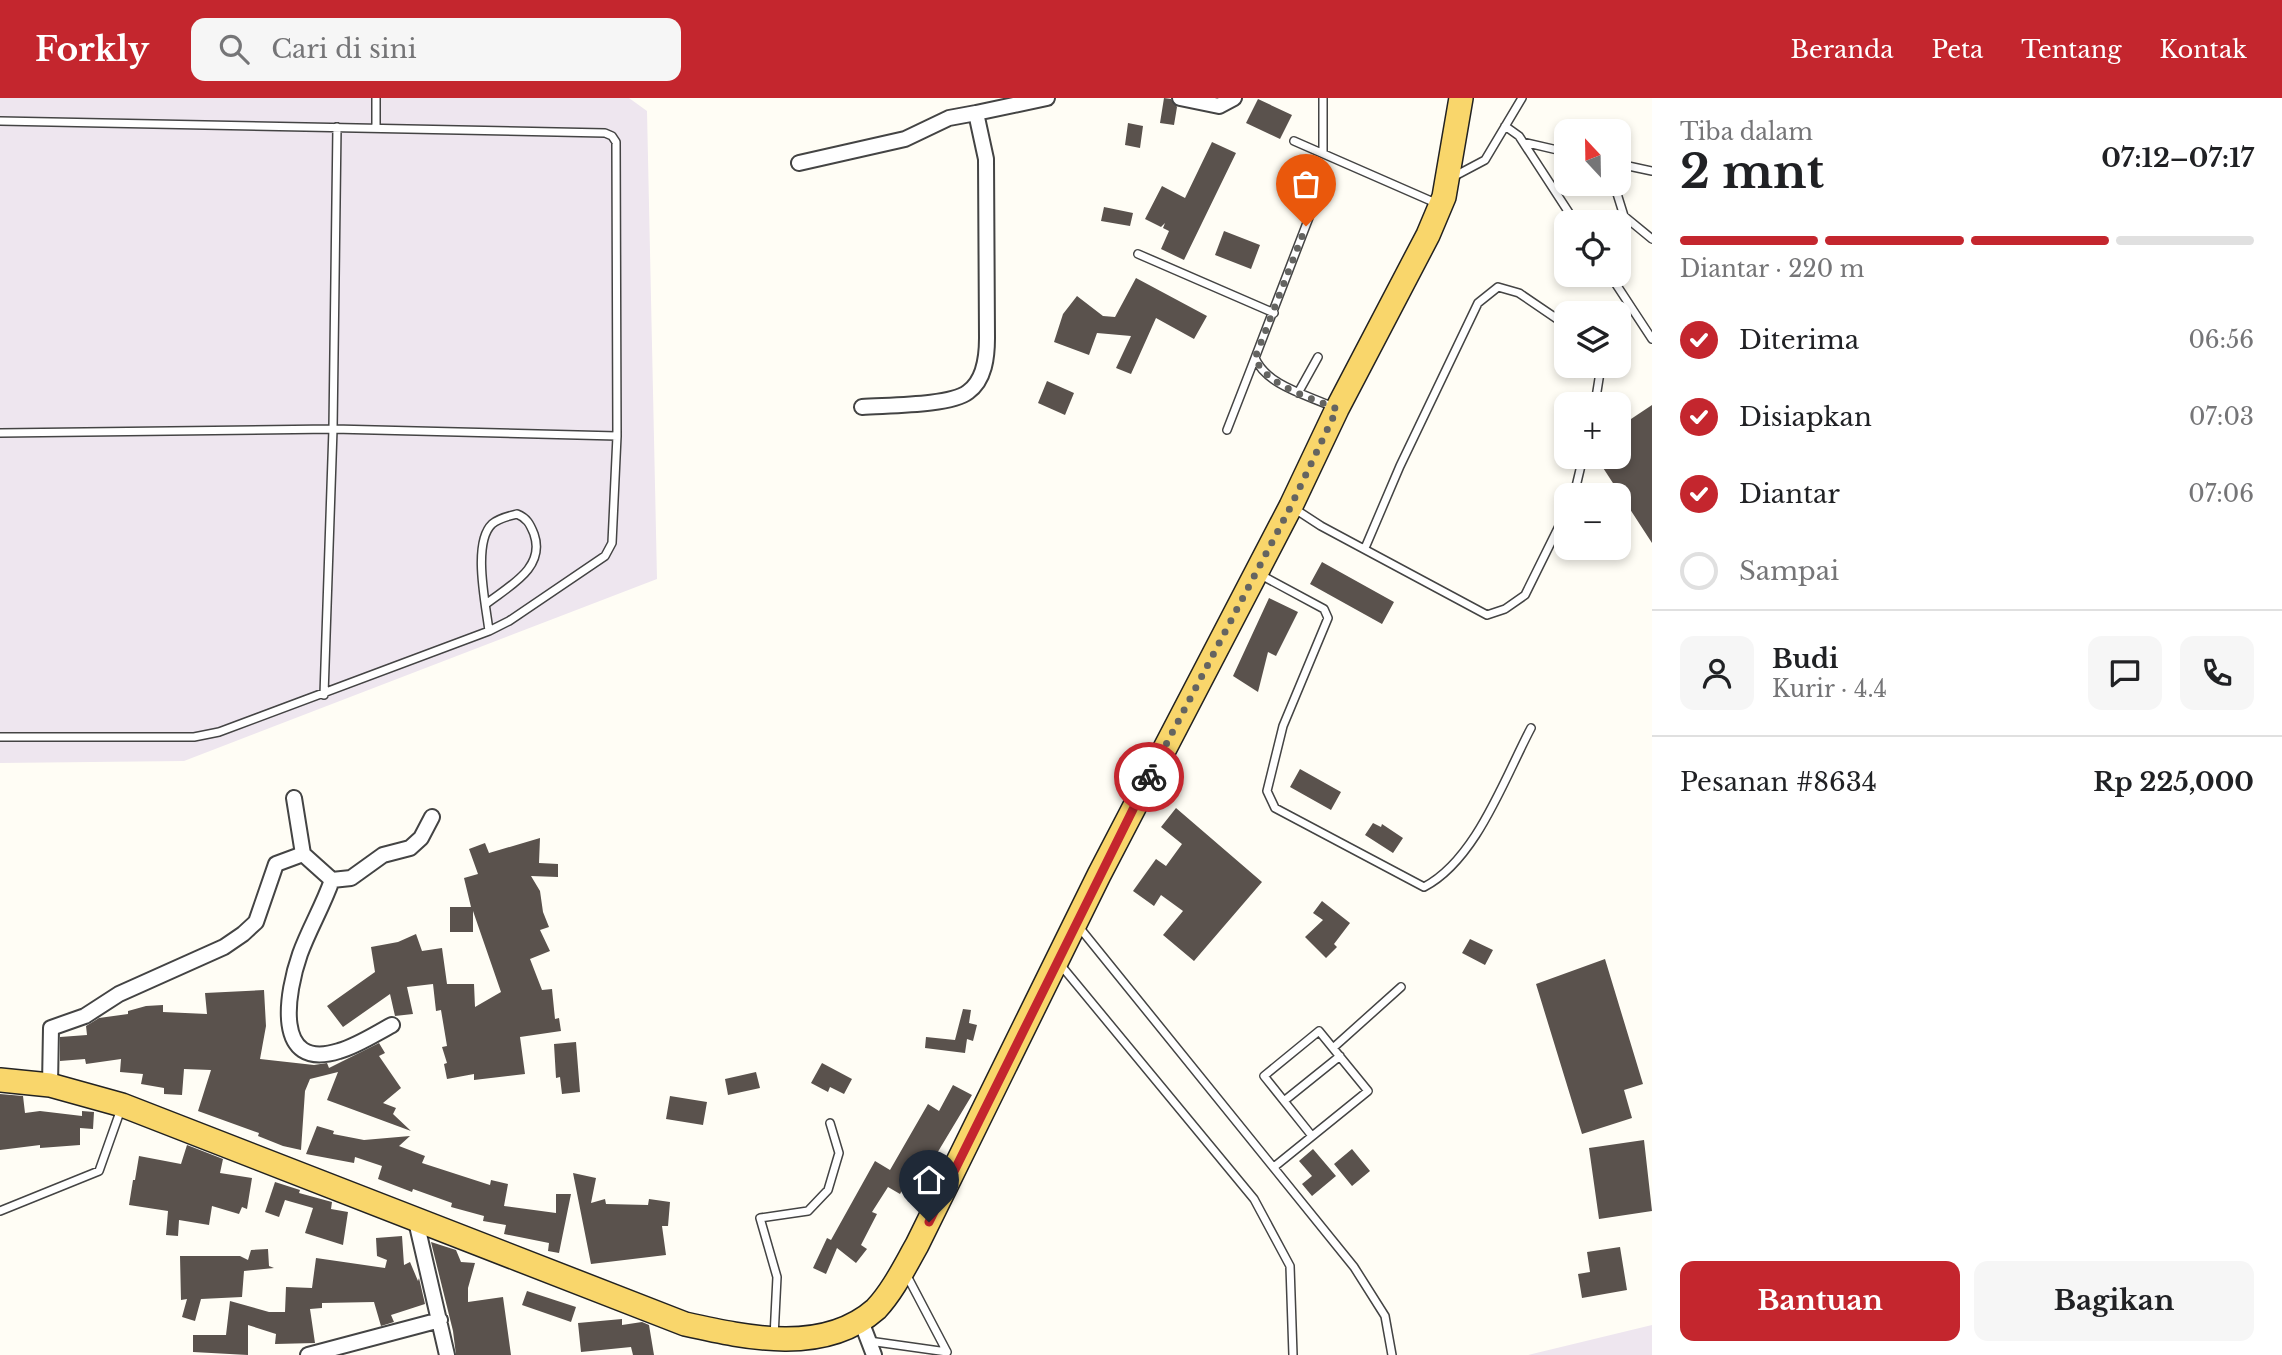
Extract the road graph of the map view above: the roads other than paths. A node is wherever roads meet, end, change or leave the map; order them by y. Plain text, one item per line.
1 (376, 98) edge
2 (1047, 98) edge
3 (1180, 98) edge
4 (1234, 98) edge
5 (1322, 98) edge
6 (1461, 98) edge
7 (1522, 98) edge
8 (976, 113) junction
9 (0, 121) edge
10 (1505, 126) junction
11 (337, 127) junction
12 (376, 128) junction
13 (1294, 141) dead end
14 (1522, 142) junction
15 (1554, 149) edge
16 (1323, 151) junction
17 (799, 163) dead end
18 (1631, 167) edge
19 (1652, 172) edge
20 (1325, 176) dead end
21 (1447, 180) junction
22 (1618, 196) edge
23 (1441, 206) junction
24 (1567, 210) edge
25 (1652, 239) edge
26 (1138, 254) dead end
27 (1618, 287) edge
28 (1274, 313) junction
29 (1554, 317) edge
30 (1652, 340) edge
31 (1318, 357) dead end
32 (1255, 358) junction
33 (1298, 393) junction
34 (862, 407) dead end
35 (1337, 409) junction
36 (333, 429) junction
37 (1227, 430) dead end
38 (0, 433) edge
39 (617, 436) junction
40 (1291, 506) junction
41 (1554, 536) edge
42 (1365, 548) junction
43 (1255, 571) junction
44 (485, 604) junction
45 (489, 631) junction
46 (324, 695) junction
47 (1531, 729) dead end
48 (0, 737) edge
49 (294, 798) dead end
50 (432, 817) dead end
51 (303, 854) junction
52 (332, 880) junction
53 (1076, 924) junction
54 (1058, 963) junction
55 (1401, 987) dead end
56 (391, 1025) dead end
57 (1333, 1048) junction
58 (1340, 1056) junction
59 (0, 1080) edge
60 (50, 1085) junction
61 (1284, 1101) junction
62 (122, 1105) junction
63 (830, 1123) dead end
64 (1312, 1136) junction
65 (1274, 1167) junction
66 (0, 1211) edge
67 (415, 1217) junction
68 (903, 1268) junction
69 (440, 1320) junction
70 (865, 1331) junction
71 (774, 1341) junction
72 (308, 1355) edge
73 (447, 1355) edge
74 (874, 1355) edge
75 (1293, 1355) edge
76 (1392, 1355) edge

1 - 12 lane
2 - 8 street
3 - 4 street
5 - 16 lane
6 - 21 main road
7 - 10 lane
8 - 17 street
8 - 34 street
9 - 11 lane
10 - 14 lane
10 - 21 lane
11 - 12 lane
11 - 36 lane
12 - 39 lane
13 - 16 lane
14 - 15 lane
14 - 24 lane
16 - 23 lane
18 - 19 lane
20 - 28 lane
21 - 23 main road
22 - 25 lane
23 - 35 main road
26 - 28 lane
27 - 30 lane
28 - 32 lane
29 - 42 lane
31 - 33 lane
32 - 33 lane
32 - 37 lane
33 - 35 lane
35 - 40 main road
36 - 38 lane
36 - 39 lane
36 - 46 lane
39 - 45 lane
40 - 42 lane
40 - 43 main road
41 - 42 lane
43 - 47 lane
43 - 53 main road
44 - 44 lane
44 - 45 lane
45 - 46 lane
46 - 48 lane
49 - 51 street
50 - 52 street
51 - 52 street
51 - 60 street
52 - 56 street
53 - 54 main road
53 - 65 lane
54 - 68 main road
54 - 75 lane
55 - 57 lane
57 - 58 lane
57 - 61 lane
58 - 61 lane
58 - 64 lane
59 - 60 main road
60 - 62 main road
61 - 64 lane
62 - 66 lane
62 - 67 main road
63 - 71 lane
64 - 65 lane
65 - 76 lane
67 - 69 street
67 - 71 main road
68 - 70 main road
68 - 70 lane
69 - 72 street
69 - 73 street
70 - 71 main road
70 - 74 street

